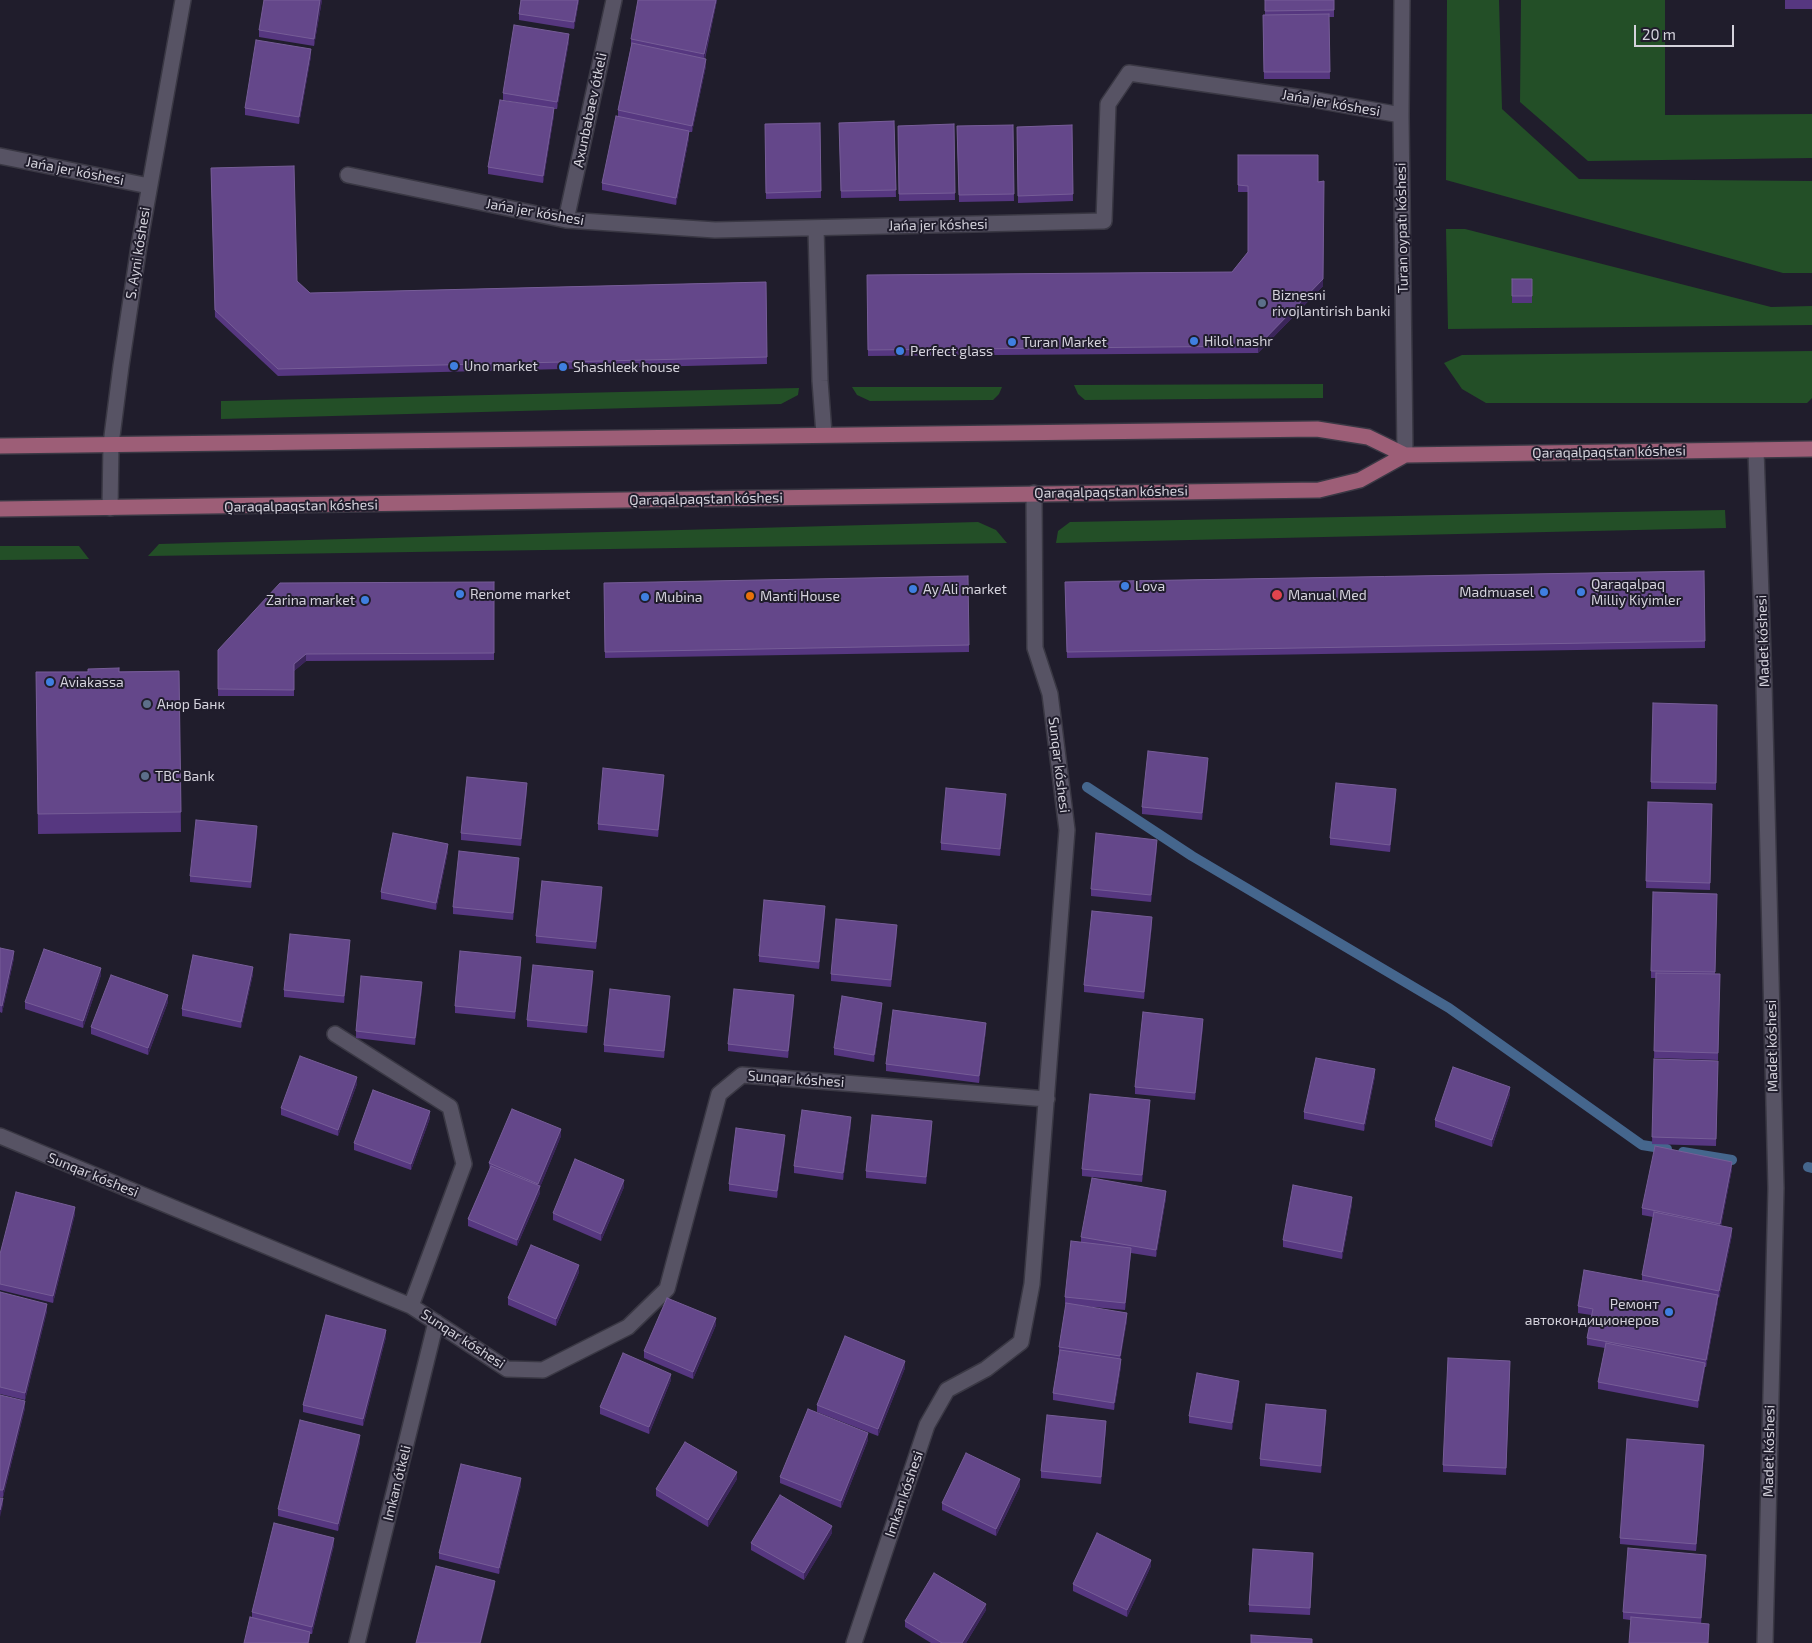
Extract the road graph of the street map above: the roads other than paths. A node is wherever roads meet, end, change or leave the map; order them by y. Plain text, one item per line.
1 (183, 0) edge
2 (614, 0) edge
3 (1402, 0) edge
4 (1401, 116) junction
5 (0, 156) edge
6 (348, 175) dead end
7 (149, 186) junction
8 (566, 220) junction
9 (816, 228) junction
10 (824, 434) junction
11 (111, 444) junction
12 (0, 446) edge
13 (1812, 449) edge
14 (1756, 450) junction
15 (1405, 455) junction
16 (1034, 493) junction
17 (110, 508) junction
18 (0, 509) edge
19 (335, 1034) dead end
20 (1047, 1098) junction
21 (0, 1136) edge
22 (411, 1306) junction
23 (436, 1322) junction
24 (986, 1369) joint
25 (357, 1643) edge
26 (854, 1643) edge
27 (1765, 1643) edge

1 - 7 street, S. Ayni kóshesi
2 - 8 street, Axunbabaev ótkeli
3 - 4 street, Turan oypatı kóshesi
4 - 9 street, Jańa jer kóshesi
4 - 15 street, Turan oypatı kóshesi
5 - 7 street, Jańa jer kóshesi
6 - 8 street, Jańa jer kóshesi
7 - 11 street, S. Ayni kóshesi
8 - 9 street, Jańa jer kóshesi
9 - 10 street
10 - 11 main road, Qaraqalpaqstan kóshesi
10 - 15 main road, Qaraqalpaqstan kóshesi
11 - 12 main road, Qaraqalpaqstan kóshesi
11 - 17 street, S. Ayni kóshesi
13 - 14 main road, Qaraqalpaqstan kóshesi
14 - 15 main road, Qaraqalpaqstan kóshesi
14 - 27 street, Madet kóshesi
15 - 16 main road, Qaraqalpaqstan kóshesi
16 - 17 main road, Qaraqalpaqstan kóshesi
16 - 20 street, Sunqar kóshesi
17 - 18 main road, Qaraqalpaqstan kóshesi
19 - 22 street
20 - 23 street, Sunqar kóshesi
20 - 24 street, Sunqar kóshesi
21 - 22 street, Sunqar kóshesi
22 - 23 street, Sunqar kóshesi
23 - 25 street, Imkan ótkeli
24 - 26 street, Imkan kóshesi

